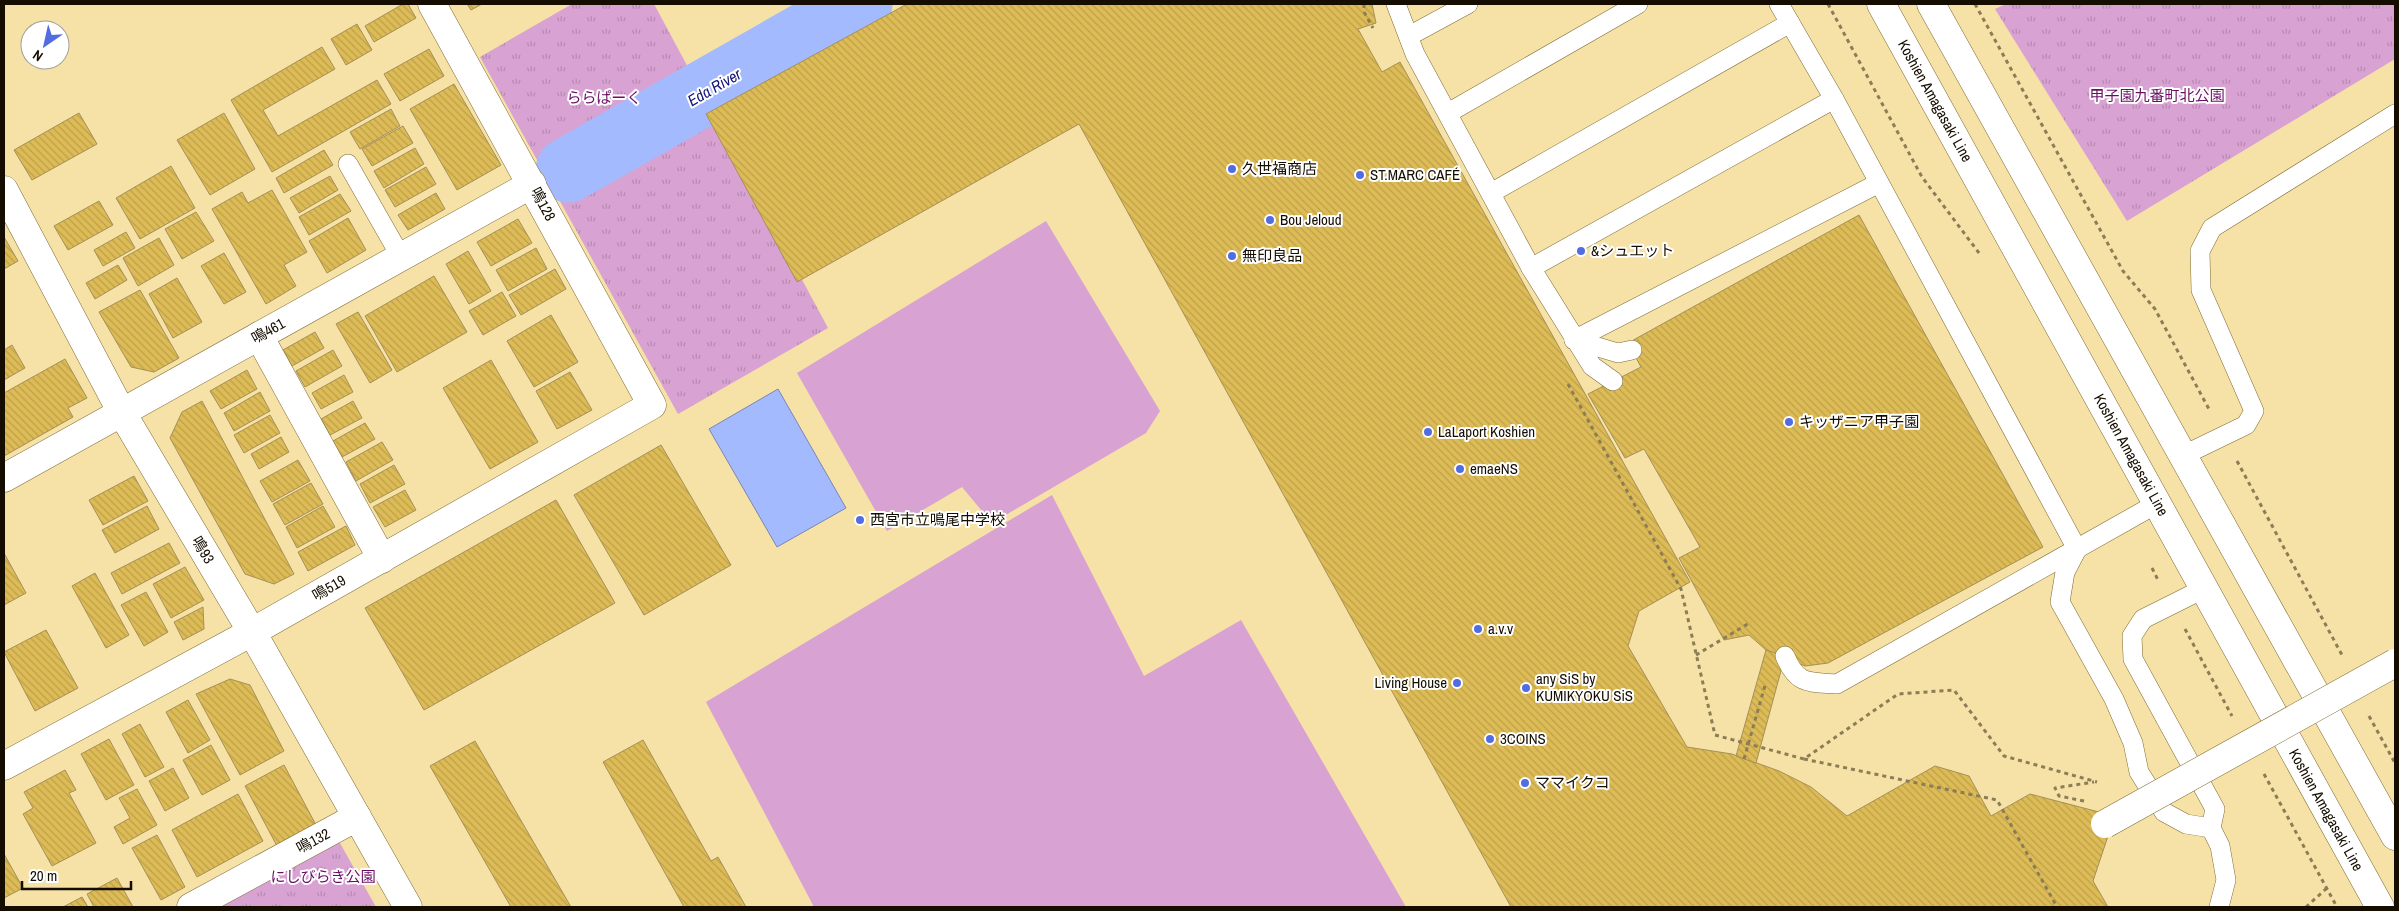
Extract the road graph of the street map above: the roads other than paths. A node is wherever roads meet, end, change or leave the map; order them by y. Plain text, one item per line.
1 (432, 4) edge
2 (1396, 4) edge
3 (1468, 4) edge
4 (1638, 4) edge
5 (1779, 4) edge
6 (1880, 4) edge
7 (1931, 4) edge
8 (1790, 23) junction
9 (1409, 36) junction
10 (1834, 99) junction
11 (1448, 113) junction
12 (2395, 114) edge
13 (348, 164) dead end
14 (1880, 183) junction
15 (532, 184) junction
16 (4, 190) edge
17 (1491, 193) junction
18 (401, 257) junction
19 (1531, 268) junction
20 (259, 336) junction
21 (1574, 340) junction
22 (1632, 350) dead end
23 (1614, 381) dead end
24 (652, 405) joint
25 (122, 413) junction
26 (2182, 456) junction
27 (4, 478) edge
28 (2158, 503) junction
29 (2078, 549) junction
30 (382, 559) junction
31 (2203, 589) junction
32 (252, 632) junction
33 (1785, 656) dead end
34 (2395, 663) edge
35 (4, 766) edge
36 (2097, 813) road end
37 (357, 817) junction
38 (2211, 828) junction
39 (2395, 836) edge
40 (191, 907) edge
41 (408, 907) edge
42 (2220, 907) edge
43 (2380, 907) edge

1 - 15 street, 鳴128
2 - 9 lane
3 - 9 lane
4 - 11 lane
5 - 8 lane
6 - 28 street, Koshien Amagasaki Line
7 - 26 street
8 - 10 lane
8 - 17 lane
9 - 11 lane
10 - 14 lane
10 - 19 lane
11 - 17 lane
12 - 26 lane
13 - 18 lane
14 - 21 lane
14 - 29 lane
15 - 18 street, 鳴461
15 - 24 street, 鳴128
16 - 25 street, 鳴93
17 - 19 lane
18 - 20 street, 鳴461
19 - 21 lane
20 - 25 street, 鳴461
20 - 30 street
21 - 22 lane
21 - 23 lane
24 - 30 street, 鳴519
25 - 27 street, 鳴461
25 - 32 street, 鳴93
26 - 39 street
28 - 29 lane
28 - 31 street, Koshien Amagasaki Line
29 - 33 lane
29 - 38 lane
30 - 32 street, 鳴519
31 - 38 lane
31 - 43 street, Koshien Amagasaki Line
32 - 35 street, 鳴519
32 - 37 street, 鳴93
34 - 36 street, bridge
37 - 40 street, 鳴132
37 - 41 street, 鳴93
38 - 42 lane

